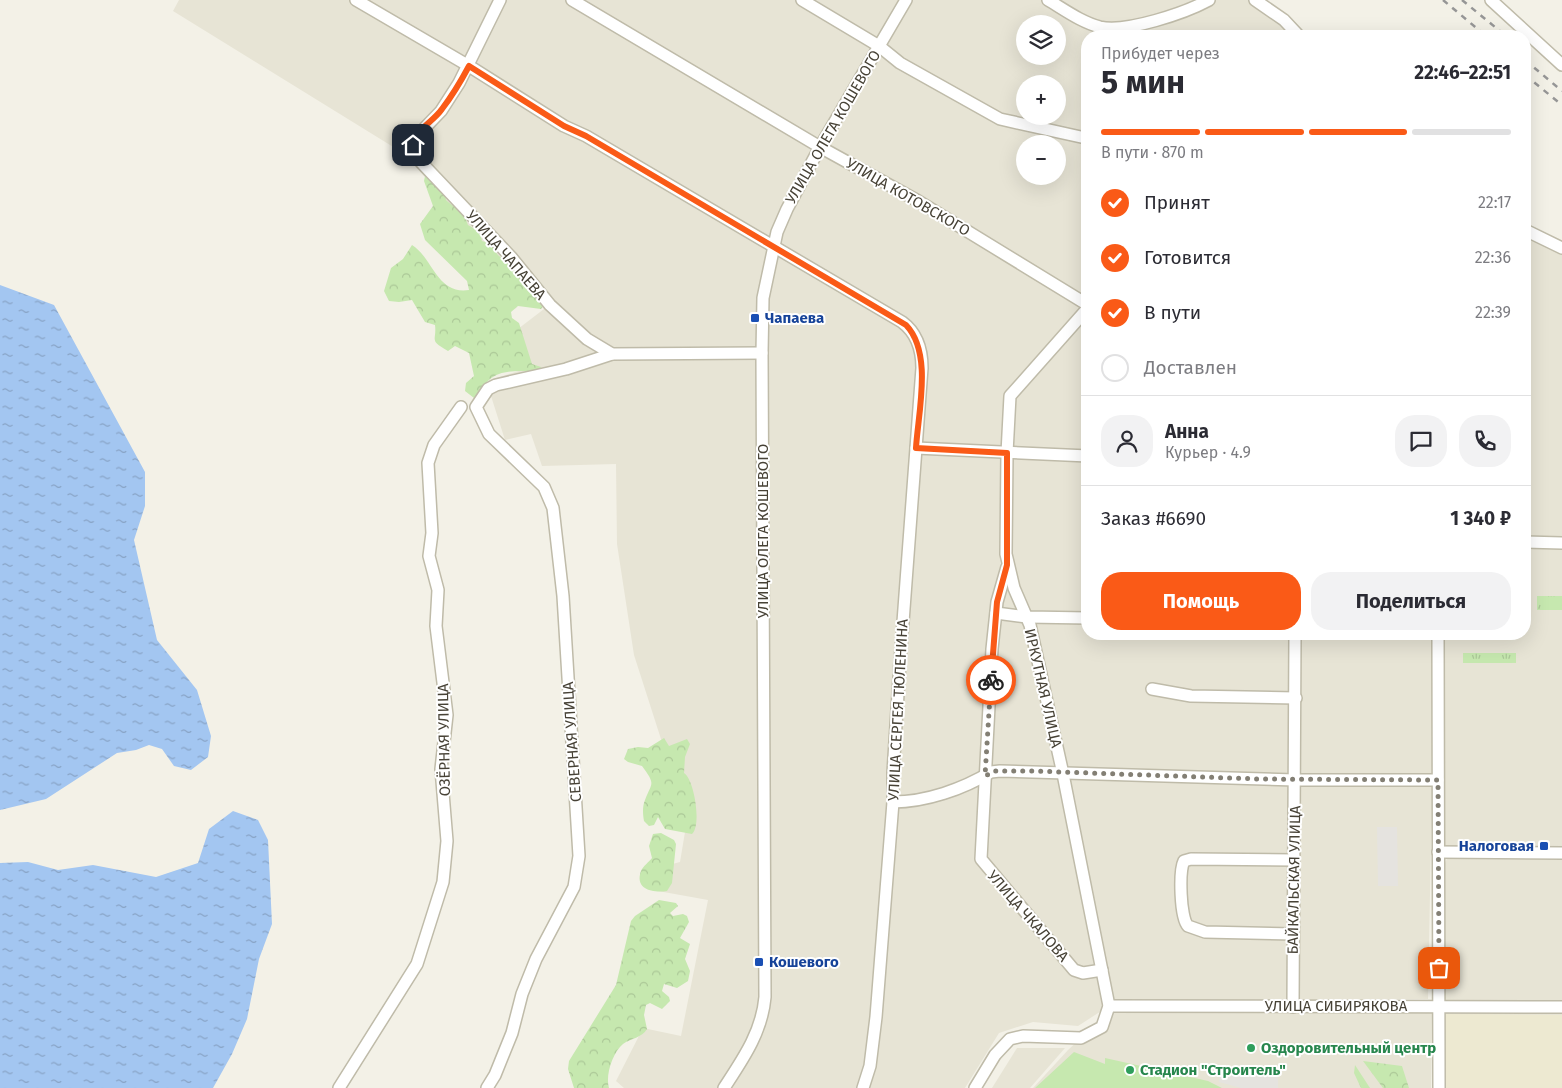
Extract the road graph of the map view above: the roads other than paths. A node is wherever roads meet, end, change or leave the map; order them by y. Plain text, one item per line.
1 (356, 0) edge
2 (500, 0) edge
3 (572, 0) edge
4 (802, 0) edge
5 (906, 0) edge
6 (1048, 0) edge
7 (1209, 0) edge
8 (1255, 0) edge
9 (1491, 0) edge
10 (1293, 30) edge
11 (1524, 30) edge
12 (1531, 37) edge
13 (879, 46) junction
14 (1562, 65) edge
15 (469, 66) junction
16 (1081, 137) dead end
17 (820, 147) junction
18 (1531, 233) edge
19 (773, 246) junction
20 (1562, 248) edge
21 (1081, 302) edge
22 (1081, 314) edge
23 (762, 353) junction
24 (612, 354) junction
25 (461, 407) dead end
26 (916, 448) junction
27 (1007, 453) junction
28 (1081, 456) edge
29 (1531, 542) edge
30 (1562, 543) edge
31 (1007, 565) junction
32 (996, 613) junction
33 (1026, 617) junction
34 (1081, 618) edge
35 (1295, 640) edge
36 (1438, 640) edge
37 (1152, 689) dead end
38 (1296, 698) junction
39 (1063, 774) junction
40 (985, 776) junction
41 (1295, 780) junction
42 (1438, 780) junction
43 (893, 802) junction
44 (1438, 852) junction
45 (1562, 854) edge
46 (1294, 860) junction
47 (1293, 934) junction
48 (1102, 970) junction
49 (1109, 1006) junction
50 (1440, 1006) junction
51 (1293, 1007) junction
52 (1562, 1007) edge
53 (339, 1088) edge
54 (487, 1088) edge
55 (724, 1088) edge
56 (863, 1088) edge
57 (975, 1088) edge
58 (1439, 1088) edge

1 - 15 street
2 - 15 street
3 - 17 street, УЛИЦА КОТОВСКОГО
4 - 13 street
5 - 13 street, УЛИЦА ОЛЕГА КОШЕВОГО
6 - 7 street
8 - 10 street
9 - 11 street
12 - 14 street
13 - 16 street
13 - 17 street, УЛИЦА ОЛЕГА КОШЕВОГО
15 - 19 street
15 - 24 street, УЛИЦА ЧАПАЕВА
17 - 19 street, УЛИЦА ОЛЕГА КОШЕВОГО
17 - 21 street, УЛИЦА КОТОВСКОГО
18 - 20 street
19 - 23 street, УЛИЦА ОЛЕГА КОШЕВОГО
19 - 26 street, УЛИЦА СЕРГЕЯ ТЮЛЕНИНА
22 - 27 street, ИРКУТНАЯ УЛИЦА
23 - 24 street
23 - 55 street, УЛИЦА ОЛЕГА КОШЕВОГО
24 - 54 street, СЕВЕРНАЯ УЛИЦА
25 - 53 street, ОЗЁРНАЯ УЛИЦА
26 - 27 street
26 - 43 street, УЛИЦА СЕРГЕЯ ТЮЛЕНИНА
27 - 28 street
27 - 31 street, ИРКУТНАЯ УЛИЦА
29 - 30 street
31 - 32 street, УЛИЦА ЧКАЛОВА
31 - 33 street, ИРКУТНАЯ УЛИЦА
32 - 33 street
32 - 40 street, УЛИЦА ЧКАЛОВА
33 - 34 street
33 - 39 street, ИРКУТНАЯ УЛИЦА
35 - 38 street, БАЙКАЛЬСКАЯ УЛИЦА
36 - 42 street
37 - 38 street
38 - 41 street, БАЙКАЛЬСКАЯ УЛИЦА
39 - 40 street
39 - 41 street
39 - 48 street, ИРКУТНАЯ УЛИЦА
40 - 43 street
40 - 48 street, УЛИЦА ЧКАЛОВА
41 - 42 street
41 - 46 street, БАЙКАЛЬСКАЯ УЛИЦА
42 - 44 street
43 - 56 street, УЛИЦА СЕРГЕЯ ТЮЛЕНИНА
44 - 45 street
44 - 50 street
46 - 47 street, БАЙКАЛЬСКАЯ УЛИЦА
46 - 47 street
47 - 51 street, БАЙКАЛЬСКАЯ УЛИЦА
48 - 49 street, ИРКУТНАЯ УЛИЦА
49 - 51 street, УЛИЦА СИБИРЯКОВА
49 - 57 street
50 - 51 street, УЛИЦА СИБИРЯКОВА
50 - 52 street, УЛИЦА СИБИРЯКОВА
50 - 58 street

